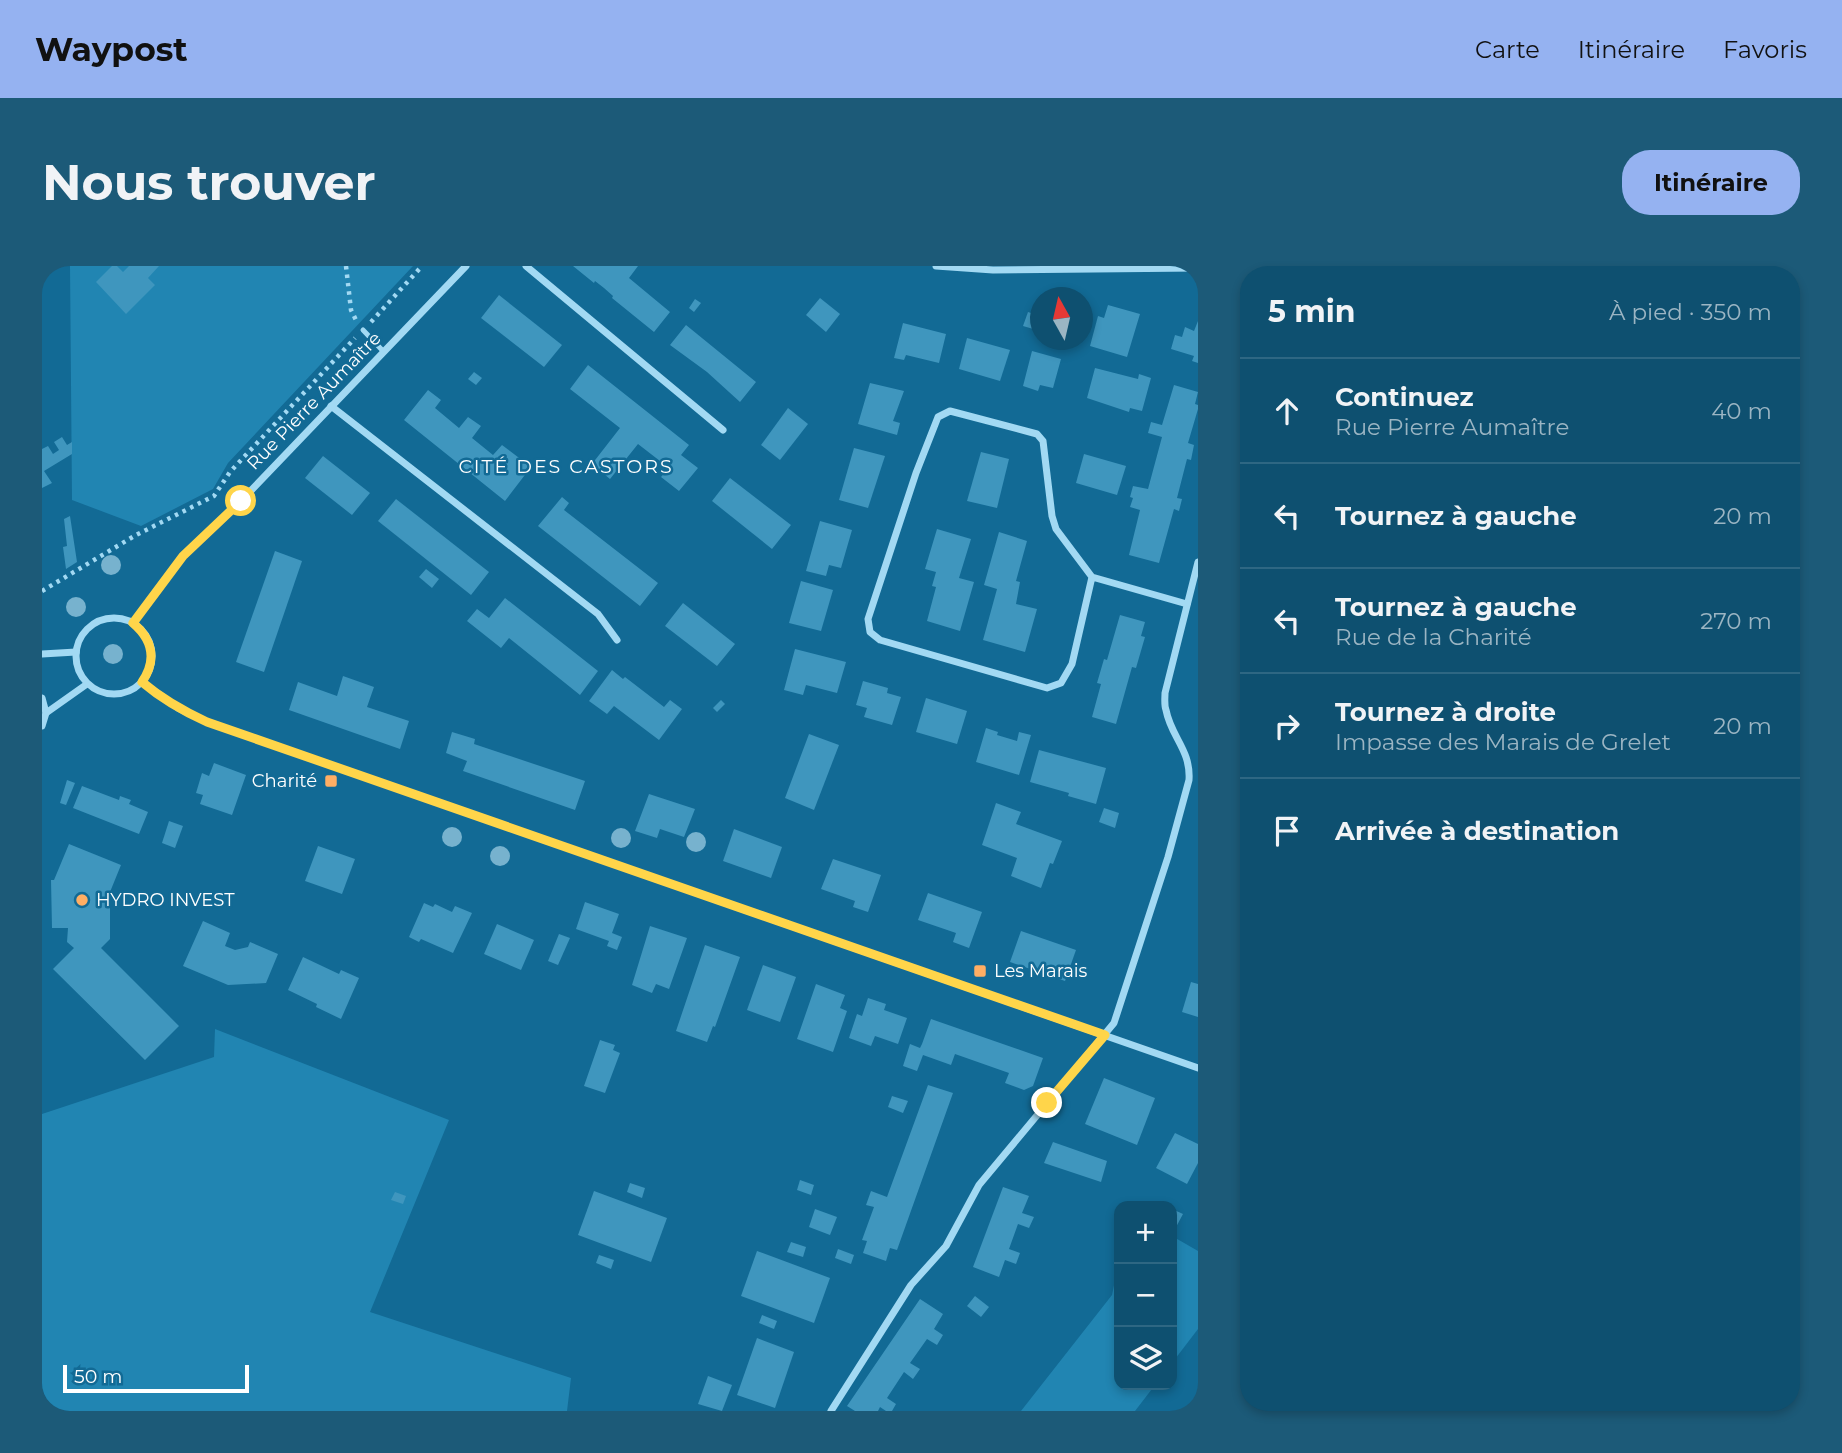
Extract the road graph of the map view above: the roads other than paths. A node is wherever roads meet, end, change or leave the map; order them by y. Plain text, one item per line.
1 (466, 266) edge
2 (526, 266) edge
3 (939, 266) edge
4 (1036, 268) edge
5 (1198, 268) edge
6 (363, 330) road end
7 (383, 351) junction
8 (331, 406) junction
9 (723, 430) dead end
10 (1198, 562) edge
11 (1092, 577) junction
12 (1187, 604) junction
13 (133, 623) junction
14 (617, 640) dead end
15 (76, 652) junction
16 (42, 654) edge
17 (142, 682) junction
18 (87, 684) junction
19 (42, 698) edge
20 (46, 713) junction
21 (42, 726) edge
22 (1105, 1035) junction
23 (1198, 1068) edge
24 (831, 1411) edge

1 - 7 street, Rue Pierre Aumaître
2 - 9 street
3 - 4 street
4 - 5 street
6 - 7 lane
7 - 8 street, Rue Pierre Aumaître
8 - 13 street, Rue Pierre Aumaître
8 - 14 street
10 - 12 street
11 - 11 street
11 - 12 street
12 - 22 street
13 - 15 street
13 - 17 street
15 - 16 street
15 - 18 street
17 - 18 street
17 - 22 street
18 - 20 street
19 - 20 street
20 - 21 street
22 - 23 street
22 - 24 street

